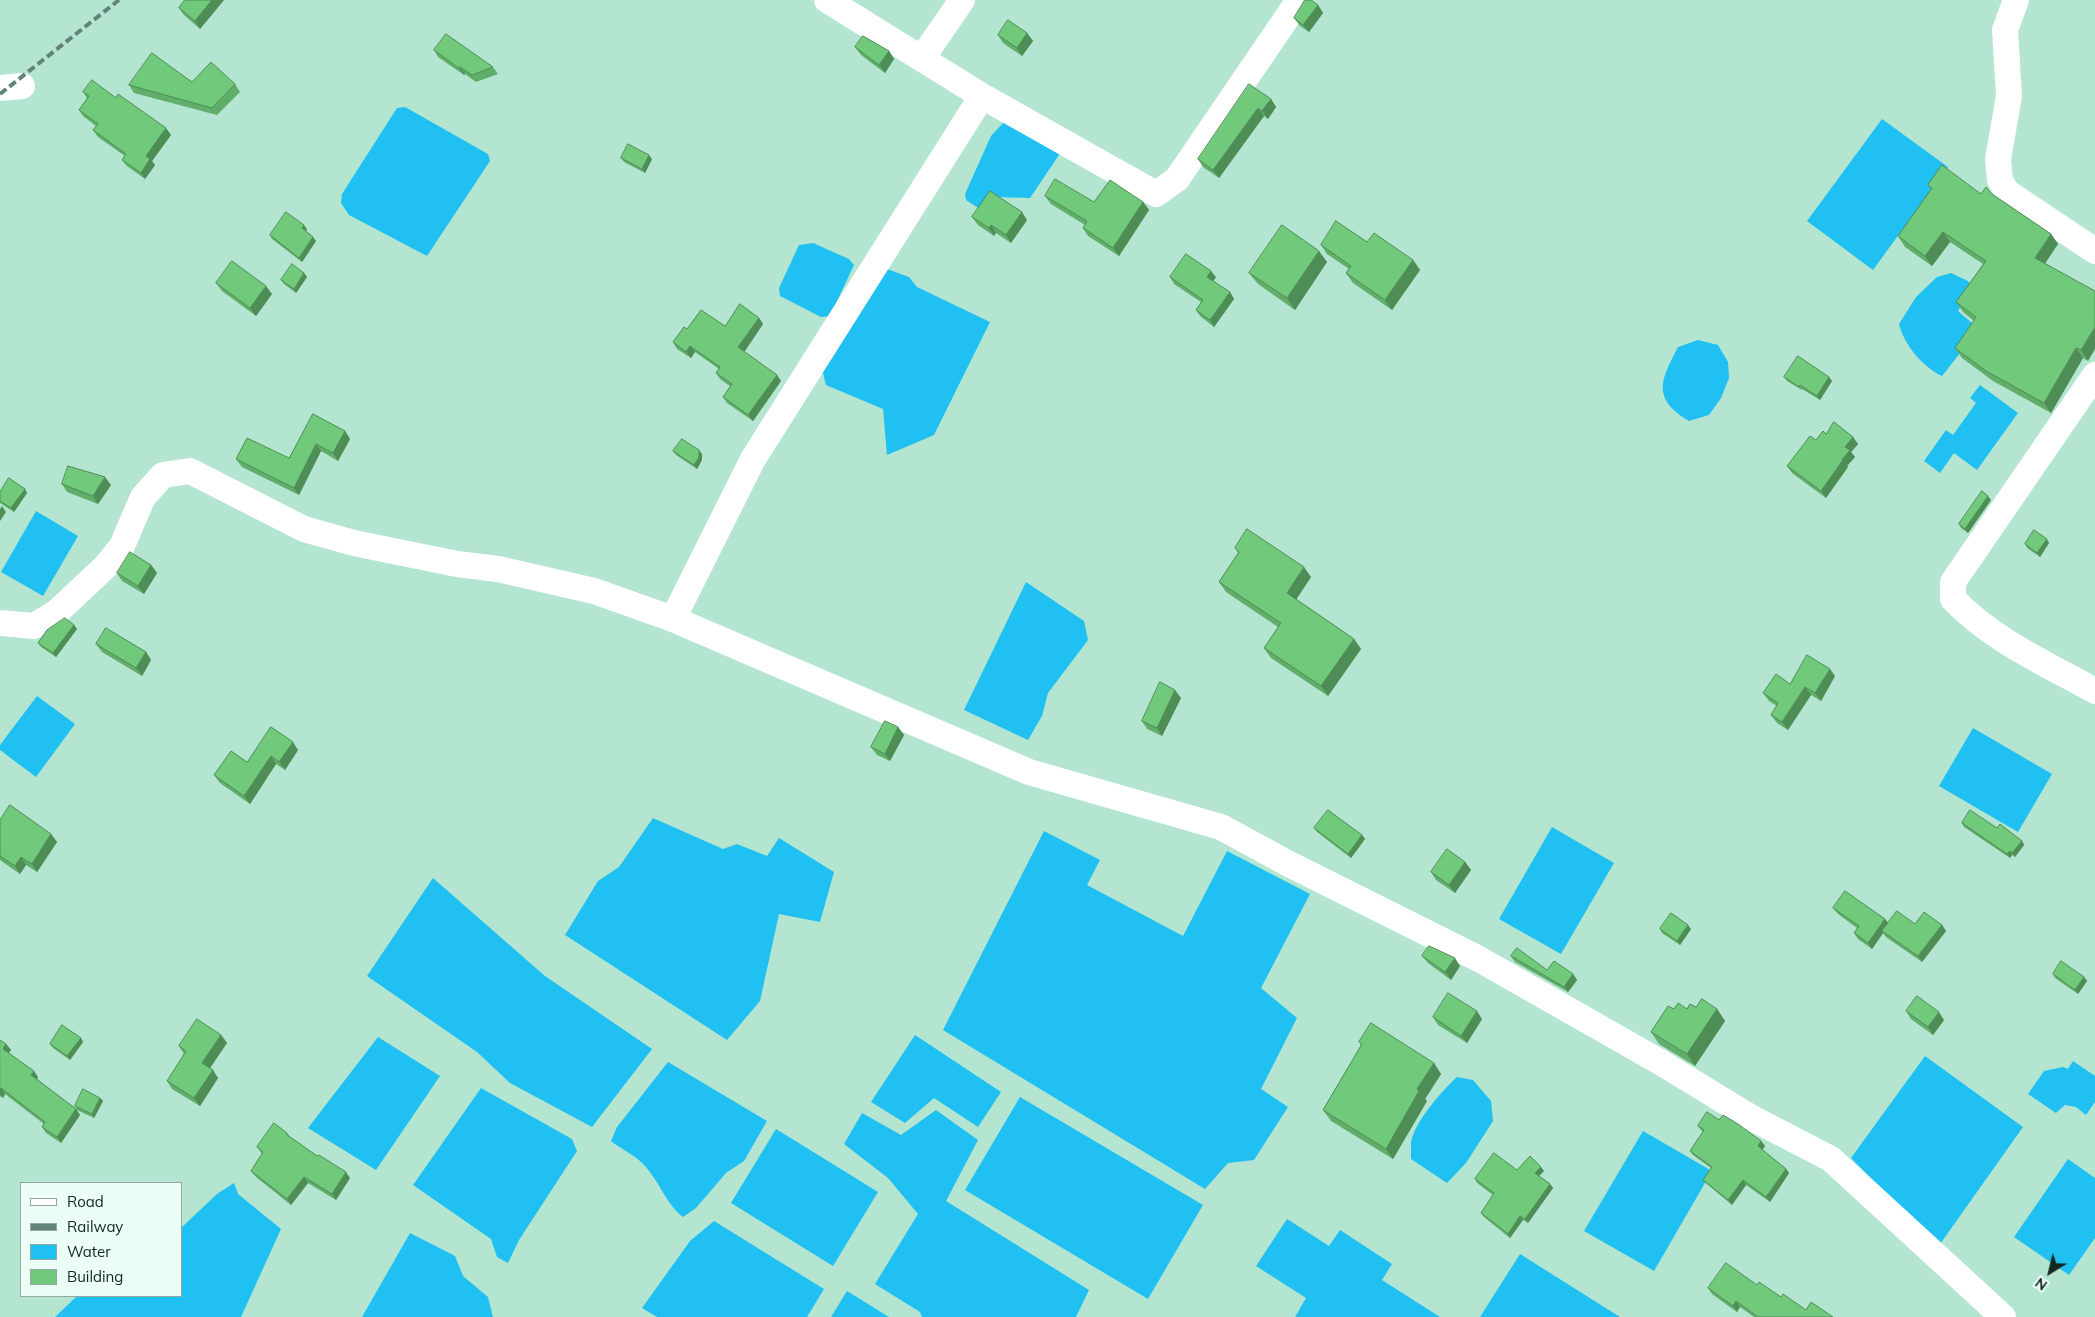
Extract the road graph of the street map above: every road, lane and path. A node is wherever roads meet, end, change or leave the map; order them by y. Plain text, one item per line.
1 (827, 0) edge
2 (962, 0) edge
3 (1299, 0) edge
4 (2016, 0) edge
5 (922, 58) junction
6 (982, 96) junction
7 (2095, 251) edge
8 (2095, 375) edge
9 (673, 619) junction
10 (0, 623) edge
11 (2095, 691) edge
12 (2003, 1317) edge

1 - 5 street
2 - 5 street
3 - 6 street
4 - 7 street
5 - 6 street
6 - 9 street
8 - 11 street
9 - 10 street
9 - 12 street

